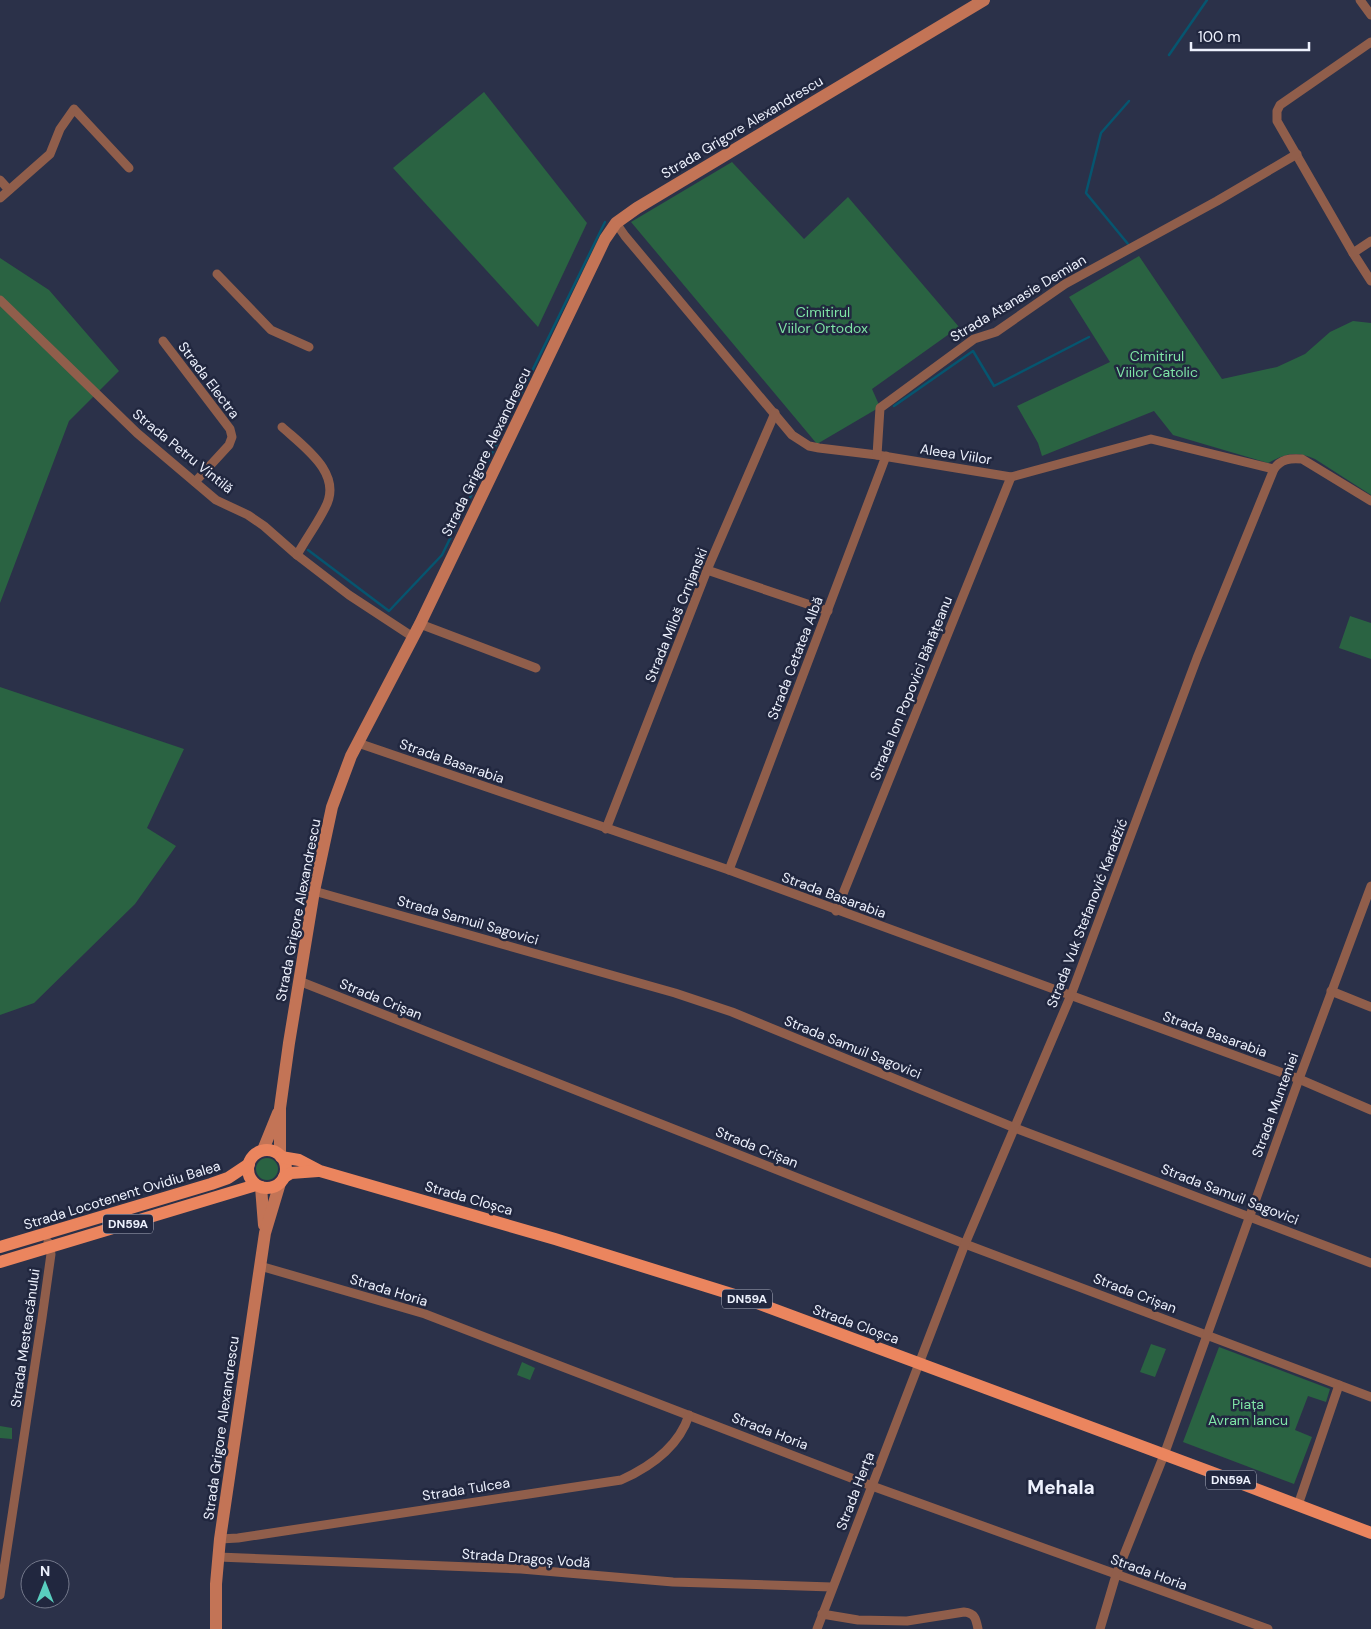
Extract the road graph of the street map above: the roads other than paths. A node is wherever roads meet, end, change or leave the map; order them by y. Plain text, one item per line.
1 (984, 0) edge
2 (1360, 0) edge
3 (1371, 15) edge
4 (1371, 42) edge
5 (1297, 154) junction
6 (129, 168) dead end
7 (0, 180) edge
8 (9, 190) junction
9 (0, 198) edge
10 (616, 223) junction
11 (1371, 241) edge
12 (1353, 253) junction
13 (217, 274) dead end
14 (1371, 281) edge
15 (0, 300) edge
16 (163, 341) dead end
17 (309, 347) dead end
18 (775, 413) junction
19 (282, 428) dead end
20 (881, 456) junction
21 (1274, 469) junction
22 (1011, 477) junction
23 (195, 482) junction
24 (1371, 501) edge
25 (297, 555) junction
26 (708, 570) junction
27 (828, 610) junction
28 (420, 624) junction
29 (413, 637) junction
30 (536, 668) dead end
31 (358, 743) junction
32 (606, 829) junction
33 (729, 870) junction
34 (1371, 886) edge
35 (314, 891) junction
36 (836, 911) junction
37 (299, 982) junction
38 (1332, 992) junction
39 (1071, 995) junction
40 (1371, 1007) edge
41 (1299, 1079) junction
42 (280, 1108) junction
43 (1371, 1110) edge
44 (1015, 1128) junction
45 (263, 1150) junction
46 (280, 1156) junction
47 (248, 1164) junction
48 (320, 1171) junction
49 (282, 1180) junction
50 (259, 1186) junction
51 (1250, 1217) junction
52 (265, 1233) junction
53 (46, 1234) junction
54 (964, 1244) junction
55 (0, 1247) edge
56 (50, 1248) junction
57 (0, 1262) edge
58 (1371, 1263) edge
59 (260, 1266) junction
60 (1207, 1335) junction
61 (920, 1363) junction
62 (1339, 1385) junction
63 (1371, 1397) edge
64 (689, 1415) junction
65 (1164, 1455) junction
66 (872, 1486) junction
67 (1298, 1505) junction
68 (1371, 1533) edge
69 (220, 1540) junction
70 (218, 1557) junction
71 (1116, 1575) junction
72 (832, 1587) junction
73 (0, 1595) edge
74 (822, 1614) junction
75 (216, 1629) edge
76 (817, 1629) edge
77 (978, 1629) edge
78 (1100, 1629) edge
79 (1268, 1629) edge

1 - 10 street, Strada Grigore Alexandrescu
2 - 3 street
4 - 5 street
5 - 12 street
5 - 20 street, Strada Atanasie Demian
6 - 8 street
7 - 8 street
8 - 9 street
10 - 18 street, Aleea Viilor
10 - 28 street, Strada Grigore Alexandrescu
11 - 12 street
12 - 14 street
13 - 17 street
15 - 23 street, Strada Petru Vintilă
16 - 23 street, Strada Electra
18 - 20 street, Aleea Viilor
18 - 26 street, Strada Miloš Crnjanski
19 - 25 street
20 - 22 street, Aleea Viilor
20 - 27 street, Strada Cetatea Albă
21 - 22 street, Aleea Viilor
21 - 24 street
21 - 39 street, Strada Vuk Stefanović Karadžić
22 - 36 street, Strada Ion Popovici Bănățeanu
23 - 25 street, Strada Petru Vintilă
25 - 29 street, Strada Petru Vintilă
26 - 27 street
26 - 32 street, Strada Miloš Crnjanski
27 - 33 street, Strada Cetatea Albă
28 - 29 street, Strada Grigore Alexandrescu
28 - 30 street
29 - 31 street, Strada Grigore Alexandrescu
31 - 32 street, Strada Basarabia
31 - 35 street, Strada Grigore Alexandrescu
32 - 33 street, Strada Basarabia
33 - 36 street, Strada Basarabia
34 - 38 street, Strada Munteniei
35 - 37 street, Strada Grigore Alexandrescu
35 - 44 street, Strada Samuil Sagovici
36 - 39 street, Strada Basarabia
37 - 42 street, Strada Grigore Alexandrescu
37 - 54 street, Strada Crișan
38 - 40 street
38 - 41 street, Strada Munteniei
39 - 41 street, Strada Basarabia
39 - 44 street, Strada Vuk Stefanović Karadžić
41 - 43 street, Strada Basarabia
41 - 51 street, Strada Munteniei
42 - 45 street, Strada Grigore Alexandrescu
42 - 46 street, Strada Grigore Alexandrescu
44 - 51 street, Strada Samuil Sagovici
44 - 54 street, Strada Vuk Stefanović Karadžić
45 - 46 main road, DN59A
45 - 47 main road, DN59A
46 - 48 main road, Strada Cloșca / DN59A
46 - 49 main road
47 - 50 main road
47 - 53 main road, Strada Locotenent Ovidiu Balea / DN59A
48 - 49 main road, Strada Cloșca / DN59A
48 - 61 main road, Strada Cloșca / DN59A
49 - 50 main road, DN59A
49 - 52 street, Strada Grigore Alexandrescu
50 - 52 street, Strada Grigore Alexandrescu
50 - 56 main road, Strada Locotenent Ovidiu Balea / DN59A
51 - 58 street, Strada Samuil Sagovici
51 - 60 street, Strada Munteniei
52 - 59 street, Strada Grigore Alexandrescu
53 - 55 main road, Strada Locotenent Ovidiu Balea / DN59A
53 - 56 street, Strada Mesteacănului
54 - 60 street, Strada Crișan
54 - 61 street, Strada Vuk Stefanović Karadžić
56 - 57 main road, Strada Locotenent Ovidiu Balea / DN59A
56 - 73 street, Strada Mesteacănului
59 - 64 street, Strada Horia
59 - 69 street, Strada Grigore Alexandrescu
60 - 62 street
60 - 65 street
61 - 65 main road, Strada Cloșca / DN59A
61 - 66 street, Strada Herța
62 - 63 street
62 - 67 street
64 - 66 street, Strada Horia
64 - 69 street, Strada Tulcea
65 - 67 main road, Strada Cloșca / DN59A
65 - 71 street
66 - 71 street, Strada Horia
66 - 72 street, Strada Herța
67 - 68 main road, Strada Cloșca / DN59A
69 - 70 street, Strada Grigore Alexandrescu
70 - 72 street, Strada Dragoș Vodă
70 - 75 street, Strada Grigore Alexandrescu
71 - 78 street
71 - 79 street, Strada Horia
72 - 74 street, Strada Herța
74 - 76 street, Strada Herța
74 - 77 street

